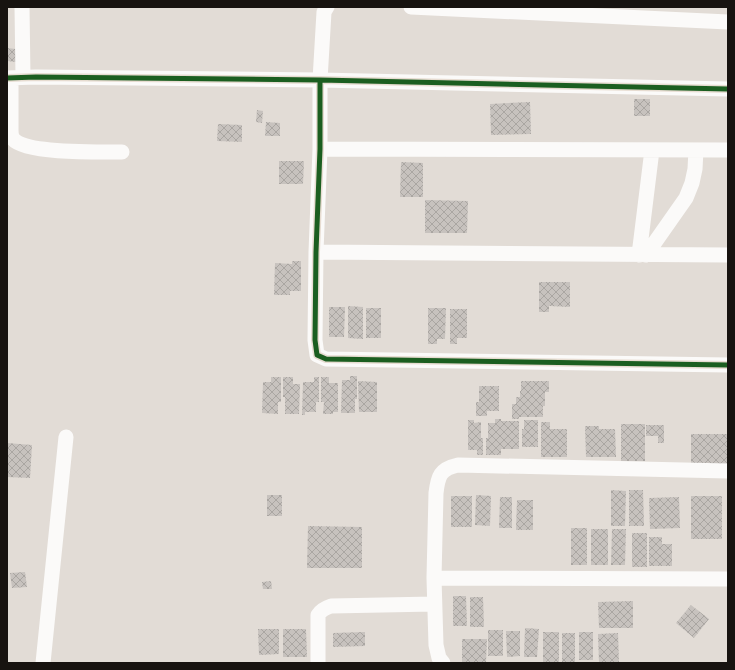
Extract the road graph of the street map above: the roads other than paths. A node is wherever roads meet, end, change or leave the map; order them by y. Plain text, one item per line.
1 (22, 7) edge
2 (327, 7) edge
3 (411, 7) edge
4 (728, 22) edge
5 (14, 77) edge
6 (320, 80) junction
7 (728, 89) edge
8 (320, 149) junction
9 (652, 150) junction
10 (696, 150) junction
11 (728, 150) edge
12 (122, 152) dead end
13 (316, 252) junction
14 (643, 255) junction
15 (728, 255) edge
16 (728, 365) edge
17 (66, 437) dead end
18 (728, 472) edge
19 (434, 578) junction
20 (728, 579) edge
21 (434, 604) junction
22 (42, 663) edge
23 (318, 663) edge
24 (443, 663) edge

1 - 5 street
2 - 6 street
3 - 4 street
5 - 6 street
5 - 12 street
6 - 7 street
6 - 8 street
8 - 9 street
8 - 13 street
9 - 10 street
9 - 14 street
10 - 11 street
10 - 14 street
13 - 14 street
13 - 16 street
14 - 15 street
17 - 22 street
18 - 19 street
19 - 20 street
19 - 21 street
21 - 23 street
21 - 24 street

